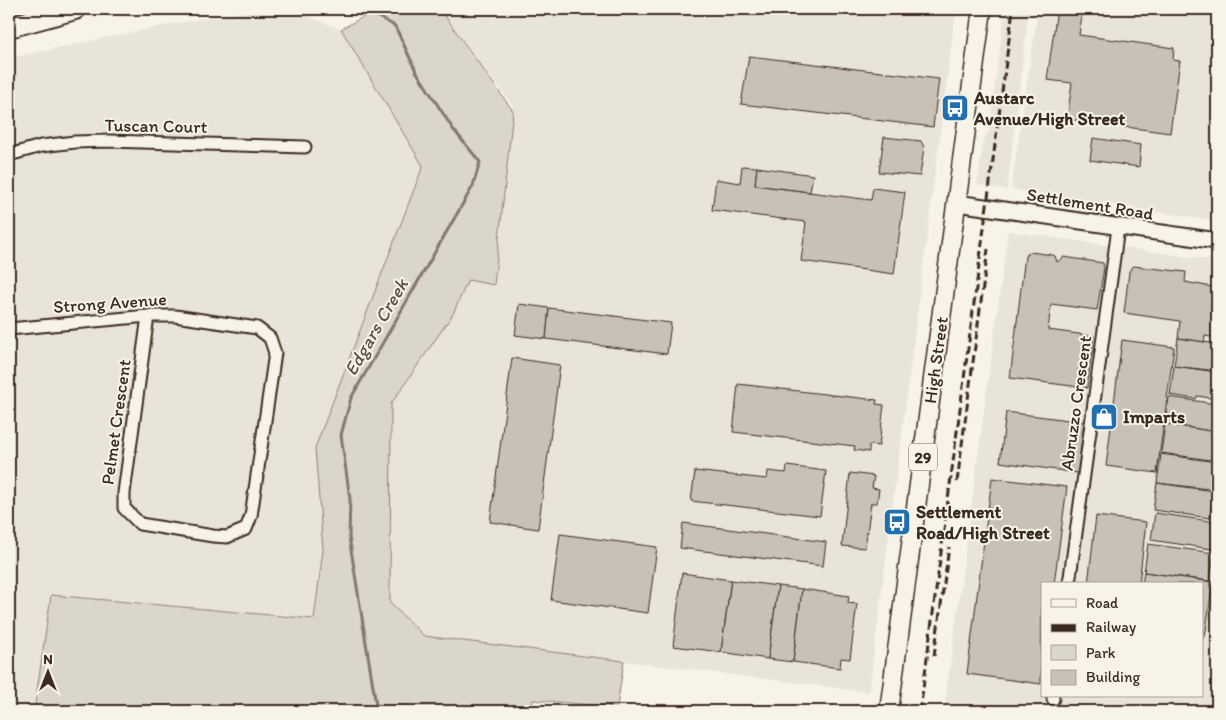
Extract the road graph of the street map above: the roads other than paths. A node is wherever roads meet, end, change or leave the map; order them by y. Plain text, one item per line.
1 (75, 9) edge
2 (982, 9) edge
3 (9, 27) edge
4 (305, 147) dead end
5 (9, 155) edge
6 (957, 203) junction
7 (1118, 228) junction
8 (1217, 241) edge
9 (148, 316) junction
10 (9, 329) edge
11 (270, 338) joint
12 (1069, 582) edge
13 (889, 711) edge

1 - 3 highway
2 - 6 main road, High Street / 29
4 - 5 street, Tuscan Court
6 - 7 main road, Settlement Road
6 - 13 main road, High Street / 29
7 - 8 main road, Settlement Road
7 - 12 street, Abruzzo Crescent
9 - 10 street, Strong Avenue
9 - 11 street, Strong Avenue
9 - 11 street, Pelmet Crescent

